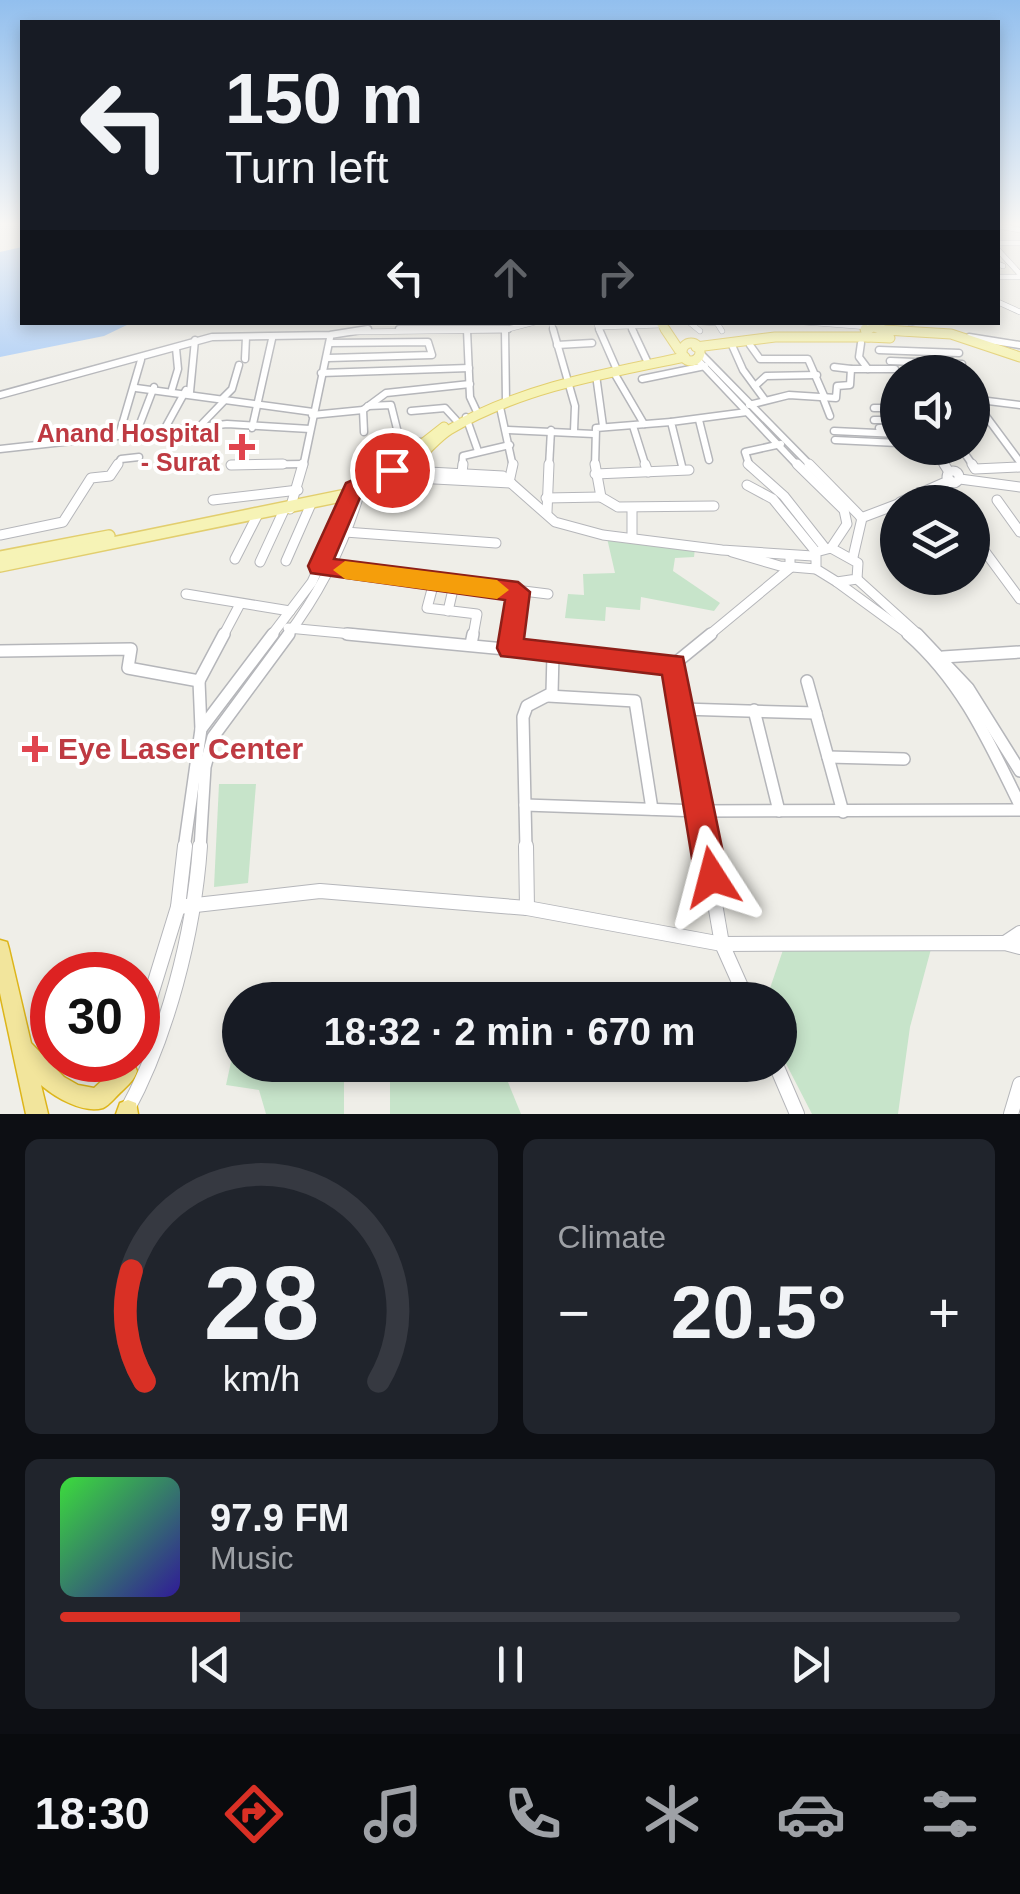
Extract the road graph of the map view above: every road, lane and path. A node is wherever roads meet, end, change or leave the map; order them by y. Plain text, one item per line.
1 (321, 325) edge
2 (524, 325) edge
3 (552, 325) edge
4 (598, 325) edge
5 (642, 325) edge
6 (665, 325) edge
7 (718, 325) edge
8 (827, 325) edge
9 (913, 325) edge
10 (399, 326) edge
11 (443, 326) edge
12 (480, 326) edge
13 (631, 326) junction
14 (349, 327) edge
15 (424, 328) junction
16 (885, 329) edge
17 (467, 330) junction
18 (505, 330) junction
19 (722, 331) dead end
20 (869, 335) edge
21 (246, 336) junction
22 (324, 336) junction
23 (954, 336) junction
24 (272, 339) junction
25 (644, 340) dead end
26 (195, 342) junction
27 (393, 342) junction
28 (422, 342) junction
29 (592, 342) dead end
30 (556, 345) junction
31 (732, 345) junction
32 (750, 345) junction
33 (1020, 345) edge
34 (176, 348) junction
35 (879, 350) junction
36 (691, 352) junction
37 (959, 353) dead end
38 (883, 355) edge
39 (328, 358) junction
40 (141, 360) junction
41 (1020, 360) edge
42 (652, 362) junction
43 (705, 366) junction
44 (834, 367) dead end
45 (469, 368) junction
46 (851, 368) junction
47 (868, 369) junction
48 (880, 369) edge
49 (617, 371) junction
50 (321, 373) junction
51 (596, 375) junction
52 (817, 375) junction
53 (779, 378) junction
54 (642, 380) dead end
55 (566, 383) junction
56 (376, 384) dead end
57 (470, 384) junction
58 (755, 386) junction
59 (154, 387) junction
60 (136, 388) junction
61 (172, 389) junction
62 (188, 392) junction
63 (789, 395) junction
64 (377, 397) junction
65 (0, 398) edge
66 (824, 398) junction
67 (765, 400) junction
68 (223, 401) junction
69 (990, 402) edge
70 (507, 403) junction
71 (1019, 406) edge
72 (366, 408) junction
73 (874, 408) dead end
74 (880, 408) edge
75 (749, 409) junction
76 (260, 410) junction
77 (411, 411) dead end
78 (313, 413) junction
79 (830, 416) dead end
80 (467, 418) junction
81 (699, 420) junction
82 (671, 422) junction
83 (990, 422) edge
84 (644, 424) junction
85 (604, 426) junction
86 (633, 426) junction
87 (199, 427) junction
88 (252, 428) junction
89 (310, 429) junction
90 (164, 430) junction
91 (508, 430) junction
92 (551, 430) junction
93 (574, 431) junction
94 (364, 432) dead end
95 (880, 432) edge
96 (136, 434) junction
97 (594, 434) junction
98 (120, 436) junction
99 (880, 441) edge
100 (422, 442) junction
101 (400, 444) junction
102 (783, 444) junction
103 (510, 445) junction
104 (1008, 445) junction
105 (1020, 446) edge
106 (0, 450) edge
107 (478, 451) junction
108 (409, 453) junction
109 (139, 457) dead end
110 (709, 460) dead end
111 (304, 464) junction
112 (1020, 464) edge
113 (231, 465) dead end
114 (944, 465) edge
115 (973, 465) edge
116 (648, 472) junction
117 (396, 473) junction
118 (462, 473) junction
119 (596, 474) junction
120 (953, 477) junction
121 (513, 482) junction
122 (747, 484) dead end
123 (941, 485) edge
124 (1019, 488) edge
125 (358, 489) junction
126 (601, 497) junction
127 (334, 498) junction
128 (546, 498) junction
129 (212, 500) dead end
130 (997, 500) dead end
131 (291, 503) junction
132 (311, 504) junction
133 (714, 506) dead end
134 (632, 508) junction
135 (344, 510) junction
136 (880, 511) edge
137 (546, 514) junction
138 (257, 516) junction
139 (848, 518) junction
140 (862, 518) junction
141 (342, 531) junction
142 (1020, 532) edge
143 (0, 535) edge
144 (632, 538) junction
145 (496, 543) dead end
146 (821, 551) junction
147 (0, 556) edge
148 (853, 557) junction
149 (990, 558) edge
150 (234, 559) dead end
151 (286, 561) dead end
152 (260, 562) dead end
153 (790, 562) junction
154 (0, 566) edge
155 (325, 567) junction
156 (816, 569) junction
157 (857, 579) junction
158 (434, 582) junction
159 (836, 582) junction
160 (454, 584) junction
161 (518, 592) junction
162 (186, 594) dead end
163 (548, 594) dead end
164 (1020, 599) edge
165 (240, 604) junction
166 (290, 611) junction
167 (448, 611) junction
168 (284, 628) junction
169 (472, 644) junction
170 (510, 648) junction
171 (0, 651) edge
172 (1020, 652) edge
173 (553, 654) junction
174 (940, 658) junction
175 (674, 665) junction
176 (199, 681) junction
177 (807, 682) dead end
178 (548, 696) junction
179 (682, 709) junction
180 (754, 710) junction
181 (816, 713) junction
182 (202, 729) junction
183 (828, 757) junction
184 (904, 759) dead end
185 (1020, 771) edge
186 (525, 804) junction
187 (652, 808) junction
188 (1020, 808) edge
189 (700, 811) junction
190 (779, 812) junction
191 (843, 812) junction
192 (196, 905) junction
193 (178, 907) junction
194 (527, 908) junction
195 (1020, 933) edge
196 (1005, 943) junction
197 (722, 944) junction
198 (1020, 948) edge
199 (0, 949) edge
200 (160, 966) edge
201 (739, 982) edge
202 (24, 1049) junction
203 (30, 1056) edge
204 (54, 1082) edge
205 (114, 1082) edge
206 (118, 1082) edge
207 (783, 1082) edge
208 (1020, 1084) edge
209 (127, 1113) edge
210 (36, 1114) edge
211 (99, 1114) edge
212 (797, 1114) edge
213 (1012, 1114) edge

1 - 22 street
2 - 18 street
3 - 30 street
4 - 13 street
4 - 49 street
5 - 13 street
6 - 36 main road
7 - 19 street
8 - 20 street
9 - 16 main road
9 - 23 main road
10 - 14 street
10 - 15 street
10 - 27 street
11 - 15 street
11 - 17 street
12 - 17 street
12 - 18 street
13 - 42 street
14 - 22 street
15 - 28 street
16 - 20 main road
16 - 23 main road
17 - 45 street
18 - 70 street
20 - 31 main road
20 - 32 main road
20 - 35 street
20 - 47 street
21 - 24 street
21 - 26 street
21 - 68 street
22 - 24 street
22 - 26 street
22 - 27 street
22 - 39 street
23 - 33 street
23 - 41 main road
24 - 76 street
25 - 42 street
26 - 34 street
26 - 62 street
26 - 65 street
27 - 28 street
28 - 39 street
29 - 30 street
30 - 55 street
31 - 32 main road
31 - 36 main road
31 - 58 street
32 - 52 street
34 - 40 street
34 - 61 street
35 - 37 street
35 - 38 street
36 - 42 main road
36 - 43 street
36 - 49 main road
36 - 75 street
39 - 50 street
40 - 60 street
40 - 65 street
42 - 49 main road
43 - 54 street
43 - 75 street
44 - 46 street
45 - 50 street
45 - 57 street
46 - 47 street
46 - 66 street
47 - 48 street
49 - 51 main road
49 - 84 street
50 - 78 street
51 - 55 main road
51 - 85 street
52 - 53 street
52 - 66 street
53 - 58 street
53 - 63 street
55 - 70 main road
55 - 93 street
56 - 64 street
57 - 64 street
57 - 80 street
58 - 67 street
59 - 60 street
59 - 61 street
59 - 96 street
60 - 98 street
61 - 62 street
62 - 68 street
62 - 90 street
63 - 66 street
63 - 67 street
64 - 72 street
66 - 79 street
67 - 75 street
68 - 76 street
68 - 87 street
69 - 71 street
70 - 80 main road
70 - 91 street
72 - 78 street
72 - 94 street
72 - 101 street
73 - 74 street
75 - 81 street
75 - 102 street
76 - 78 street
76 - 88 street
77 - 80 street
78 - 89 street
80 - 100 main road
80 - 107 street
80 - 117 main road
81 - 82 street
81 - 110 street
82 - 84 street
82 - 116 street
83 - 104 street
84 - 86 street
85 - 86 street
85 - 97 street
86 - 116 street
87 - 88 street
87 - 90 street
88 - 89 street
89 - 111 street
90 - 96 street
91 - 92 street
91 - 103 street
92 - 93 street
92 - 128 street
93 - 97 street
95 - 99 street
96 - 98 street
97 - 119 street
98 - 106 street
100 - 101 street
100 - 108 main road
101 - 108 street
101 - 125 street
102 - 139 street
102 - 140 street
102 - 146 street
103 - 107 street
103 - 121 street
104 - 105 street
104 - 112 street
107 - 118 street
108 - 117 main road
109 - 143 street
111 - 113 street
111 - 131 street
112 - 115 street
114 - 120 street
116 - 119 street
117 - 118 street
117 - 121 street
117 - 125 main road
118 - 121 street
119 - 126 street
120 - 123 street
120 - 124 street
121 - 137 street
122 - 146 street
125 - 127 main road
125 - 131 main road
125 - 135 street
125 - 141 street
126 - 128 street
126 - 134 street
127 - 132 main road
127 - 135 main road
128 - 137 street
129 - 131 street
130 - 142 street
131 - 132 main road
131 - 138 main road
131 - 147 main road
131 - 152 street
132 - 151 street
133 - 134 street
134 - 144 street
135 - 141 street
136 - 140 street
137 - 144 street
138 - 150 street
138 - 154 main road
139 - 140 street
139 - 146 street
140 - 148 street
141 - 145 street
141 - 155 street
144 - 153 street
146 - 148 street
146 - 153 street
146 - 156 street
148 - 157 street
149 - 164 street
153 - 156 street
153 - 175 street
155 - 158 street
155 - 166 street
155 - 168 street
156 - 159 street
157 - 159 street
157 - 174 street
158 - 160 street
158 - 167 street
159 - 174 street
160 - 161 street
160 - 167 street
161 - 163 street
161 - 170 street
162 - 165 street
165 - 166 street
165 - 176 street
166 - 168 street
167 - 169 street
168 - 169 street
168 - 182 street
168 - 192 street
169 - 170 street
170 - 173 street
171 - 176 street
172 - 174 street
173 - 175 street
173 - 178 street
174 - 185 street
174 - 188 street
175 - 179 street
176 - 182 street
177 - 181 street
178 - 186 street
178 - 187 street
179 - 180 street
179 - 189 street
180 - 181 street
180 - 190 street
181 - 183 street
182 - 193 street
183 - 184 street
183 - 191 street
186 - 187 street
186 - 194 street
187 - 189 street
188 - 191 street
189 - 190 street
189 - 197 street
190 - 191 street
192 - 193 street
192 - 194 street
192 - 209 street
193 - 200 street
194 - 197 street
195 - 196 street
196 - 197 street
196 - 198 street
197 - 201 street
199 - 202 highway
202 - 203 highway
202 - 210 highway
204 - 205 highway
206 - 211 street
207 - 212 street
208 - 213 street

